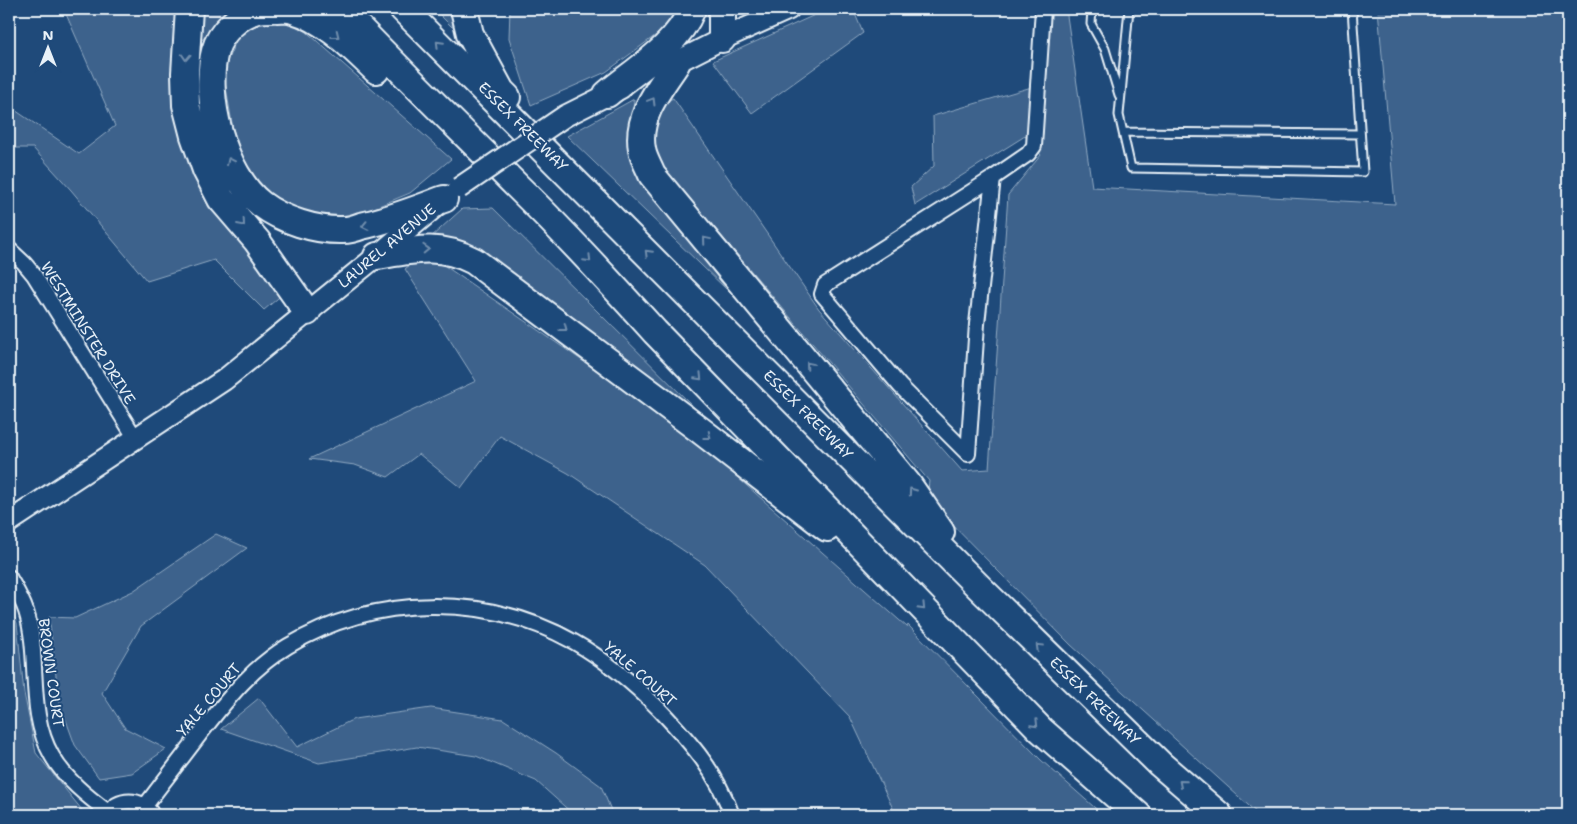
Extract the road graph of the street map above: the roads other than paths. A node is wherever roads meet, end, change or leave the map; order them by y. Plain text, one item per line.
1 (189, 9) edge
2 (272, 9) edge
3 (277, 9) edge
4 (341, 9) edge
5 (403, 9) edge
6 (464, 9) edge
7 (692, 9) edge
8 (722, 9) edge
9 (789, 9) edge
10 (1043, 9) edge
11 (1092, 9) edge
12 (1129, 9) edge
13 (1352, 9) edge
14 (722, 39) junction
15 (676, 64) junction
16 (607, 94) junction
17 (1120, 100) junction
18 (1123, 132) junction
19 (1360, 134) junction
20 (573, 178) junction
21 (993, 178) junction
22 (451, 193) junction
23 (566, 236) junction
24 (9, 249) edge
25 (377, 256) junction
26 (307, 312) junction
27 (136, 439) junction
28 (9, 522) edge
29 (9, 577) edge
30 (895, 579) junction
31 (980, 588) junction
32 (148, 811) edge
33 (107, 813) edge
34 (732, 815) edge
35 (1138, 815) edge
36 (1219, 815) edge

1 -> 26 highway
22 -> 2 highway
3 -> 23 highway
4 - 23 highway
20 -> 5 highway, ESSEX FREEWAY
6 - 20 highway
7 - 16 highway
8 - 14 highway
9 - 14 main road, LAUREL AVENUE
10 - 21 street
11 - 17 lane
12 - 17 lane
13 - 19 lane
14 - 15 main road, LAUREL AVENUE
15 - 16 main road, LAUREL AVENUE
31 -> 15 highway
16 - 22 main road, LAUREL AVENUE, bridge
17 - 18 lane
18 - 19 lane
18 - 19 lane
31 -> 20 highway, ESSEX FREEWAY
21 - 21 street
22 - 25 main road, LAUREL AVENUE
23 -> 30 highway
24 - 27 street, WESTMINSTER DRIVE
25 - 26 main road, LAUREL AVENUE
25 -> 30 highway
26 - 27 main road, LAUREL AVENUE
27 - 28 main road, LAUREL AVENUE
29 - 33 street, BROWN COURT
30 -> 35 highway
36 -> 31 highway, ESSEX FREEWAY
32 - 33 street, BROWN COURT
32 - 34 street, YALE COURT

